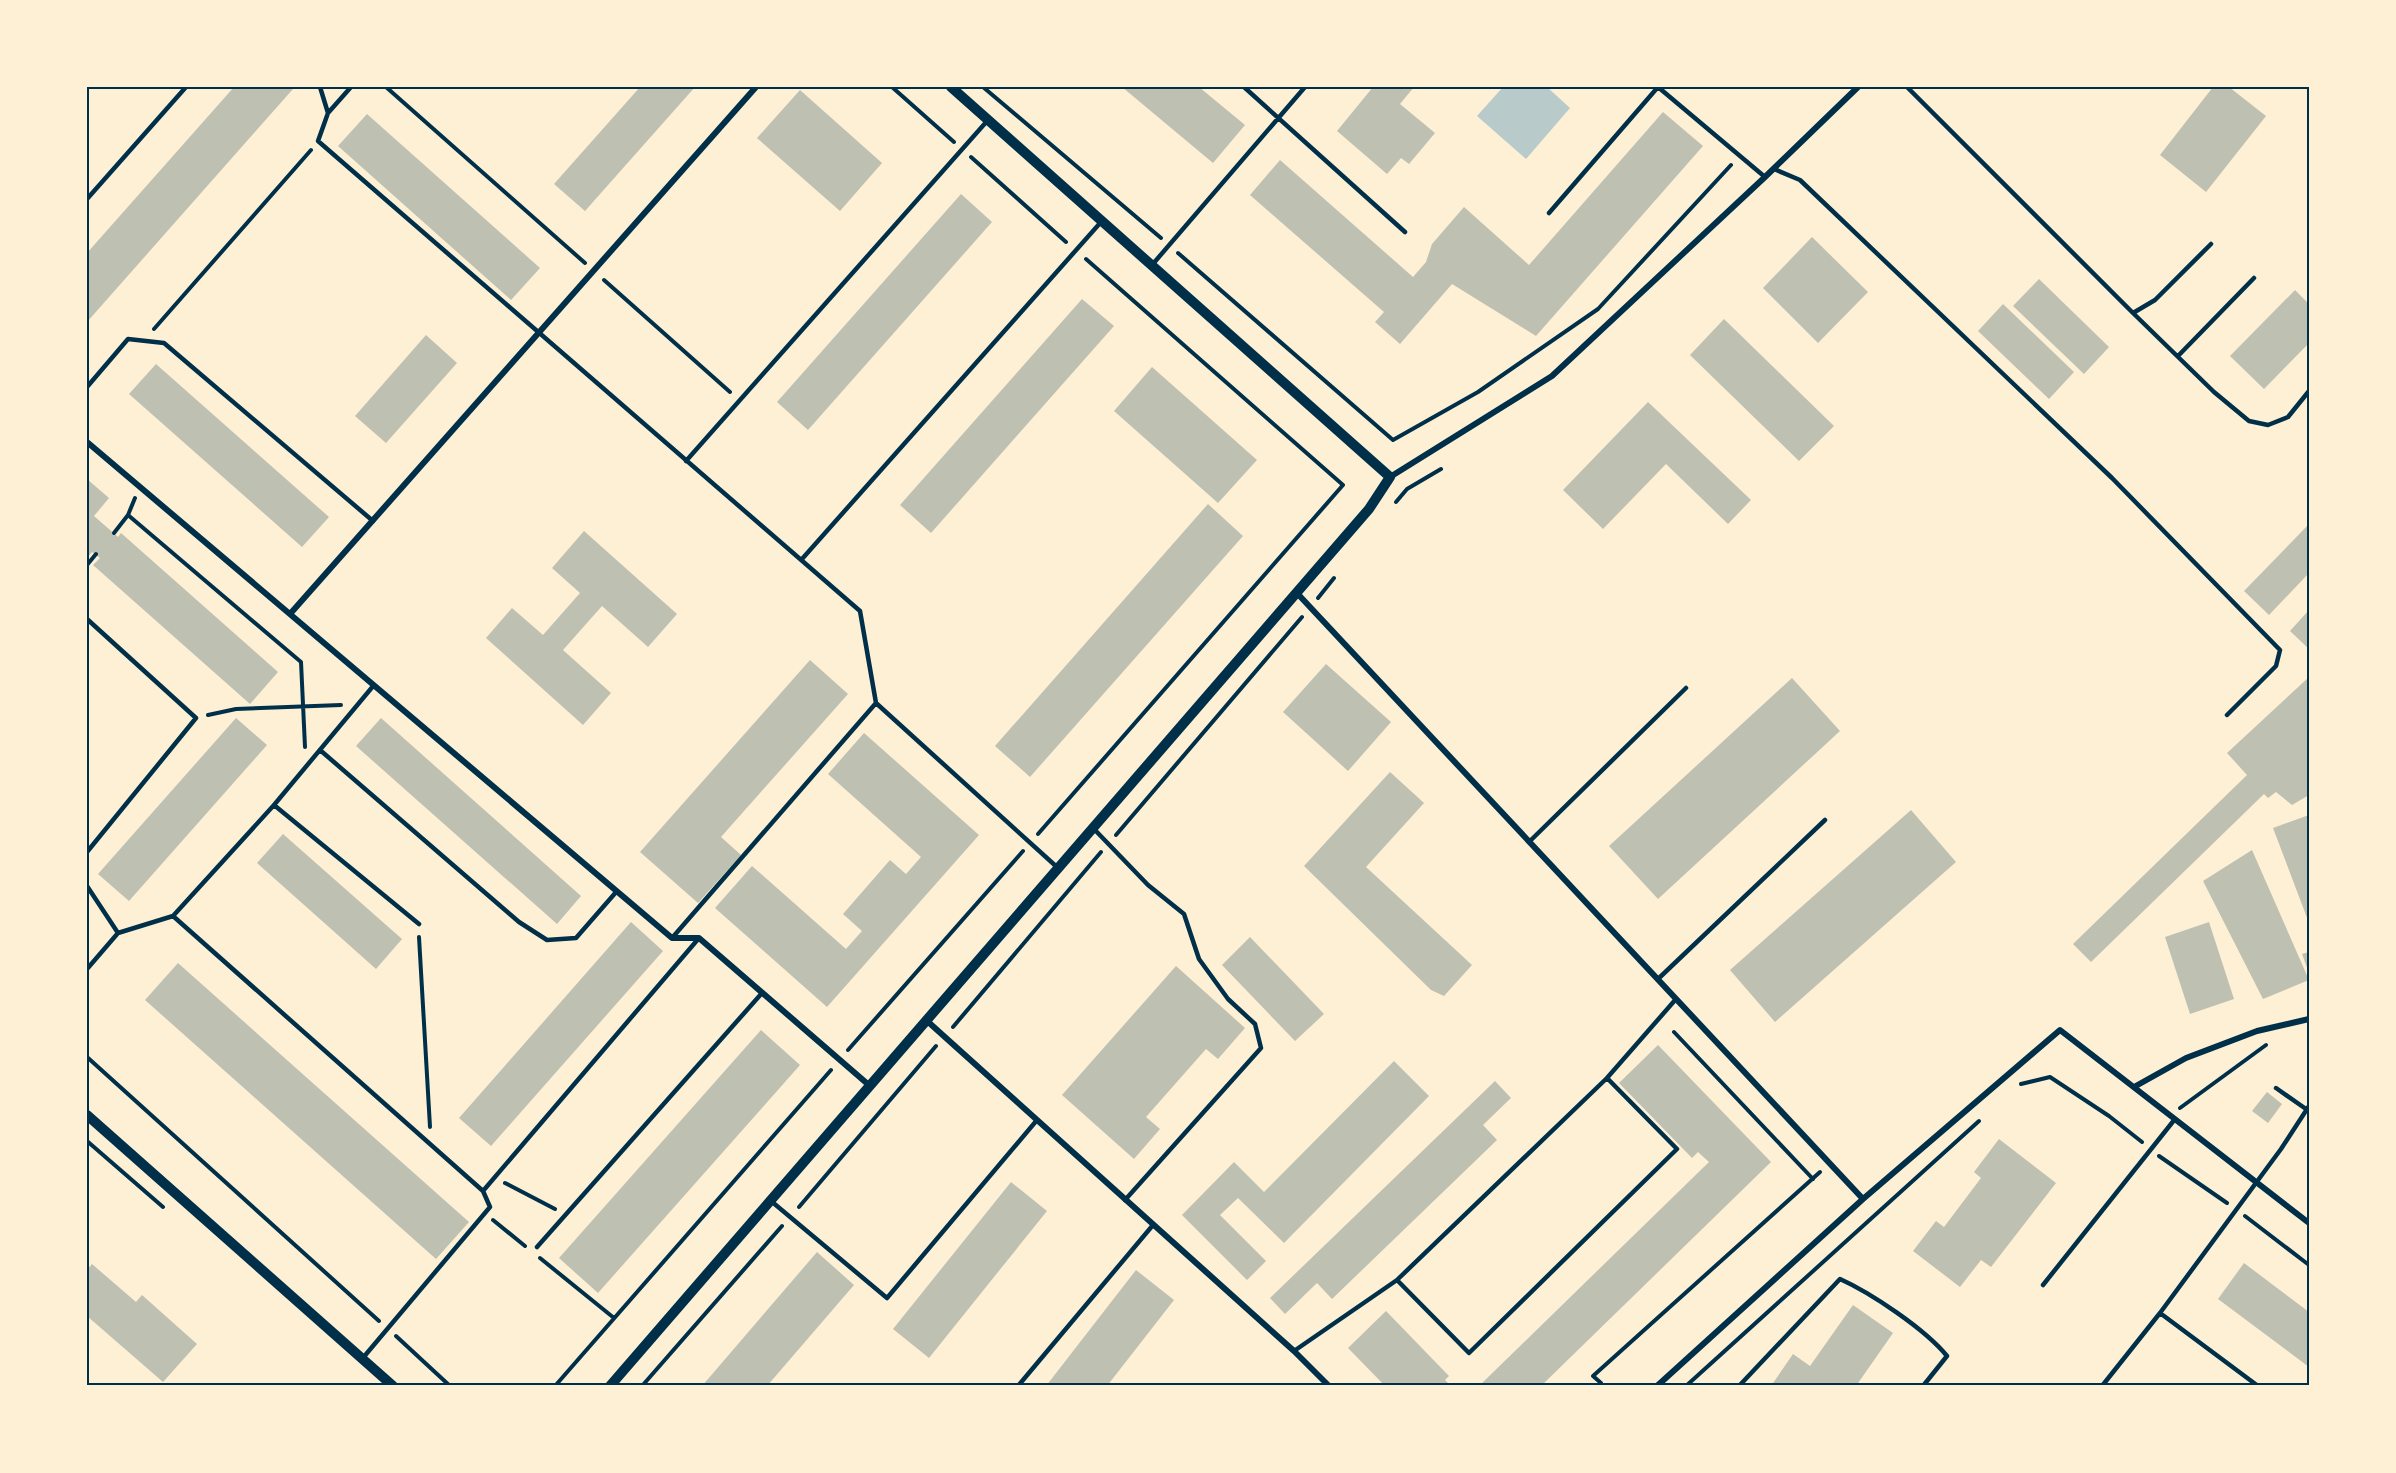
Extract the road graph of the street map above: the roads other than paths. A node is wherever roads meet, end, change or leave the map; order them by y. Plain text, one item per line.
1 (186, 87) edge
2 (320, 87) edge
3 (351, 87) edge
4 (756, 87) edge
5 (951, 87) edge
6 (1244, 87) edge
7 (1305, 87) edge
8 (1858, 87) edge
9 (1907, 87) edge
10 (328, 113) junction
11 (1279, 119) junction
12 (988, 120) junction
13 (1774, 169) junction
14 (1765, 177) junction
15 (87, 199) edge
16 (1549, 213) dead end
17 (1102, 221) junction
18 (1405, 232) dead end
19 (2211, 243) dead end
20 (1152, 265) junction
21 (2254, 278) dead end
22 (2133, 313) junction
23 (538, 334) junction
24 (2178, 356) junction
25 (87, 387) edge
26 (2309, 391) edge
27 (87, 442) edge
28 (686, 461) junction
29 (1390, 477) junction
30 (373, 521) junction
31 (802, 559) junction
32 (1295, 592) junction
33 (290, 614) junction
34 (87, 618) edge
35 (374, 685) junction
36 (1686, 688) dead end
37 (876, 703) junction
38 (2227, 715) dead end
39 (320, 750) junction
40 (274, 805) junction
41 (1825, 820) dead end
42 (1093, 828) junction
43 (1529, 842) junction
44 (87, 852) edge
45 (1058, 868) junction
46 (87, 886) edge
47 (617, 891) junction
48 (173, 916) junction
49 (419, 924) road end
50 (118, 933) junction
51 (672, 938) junction
52 (699, 938) junction
53 (87, 969) edge
54 (1658, 980) junction
55 (762, 993) junction
56 (1676, 999) junction
57 (2309, 1019) edge
58 (926, 1020) junction
59 (1607, 1078) junction
60 (870, 1086) junction
61 (2134, 1087) junction
62 (2276, 1088) dead end
63 (2307, 1108) edge
64 (87, 1114) edge
65 (2174, 1117) junction
66 (1036, 1120) junction
67 (2256, 1182) junction
68 (483, 1191) junction
69 (1863, 1199) junction
70 (771, 1200) junction
71 (1125, 1200) junction
72 (2309, 1222) edge
73 (1153, 1225) junction
74 (537, 1247) dead end
75 (1397, 1280) junction
76 (2043, 1285) dead end
77 (2160, 1312) junction
78 (1294, 1351) junction
79 (362, 1359) junction
80 (393, 1386) edge
81 (610, 1386) edge
82 (1017, 1386) edge
83 (1329, 1386) edge
84 (1657, 1386) edge
85 (1739, 1386) edge
86 (1923, 1386) edge
87 (2102, 1386) edge
88 (2258, 1386) edge

1 - 15 lane
2 - 10 lane
3 - 10 lane
4 - 23 street
5 - 12 street
6 - 11 lane
7 - 11 lane
8 - 13 street
9 - 22 lane
10 - 23 lane
11 - 18 lane
11 - 20 lane
12 - 17 street
12 - 28 lane
13 - 14 street
13 - 38 lane
14 - 16 lane
14 - 29 street
17 - 20 street
17 - 31 lane
19 - 22 lane
20 - 29 street
21 - 24 lane
22 - 24 lane
23 - 28 lane
23 - 30 street
24 - 26 lane
25 - 30 lane
27 - 33 street
28 - 31 lane
29 - 32 street
30 - 33 street
31 - 37 lane
32 - 42 street
32 - 43 street
33 - 35 street
34 - 44 lane
35 - 39 lane
35 - 47 street
36 - 43 lane
37 - 45 lane
37 - 51 lane
39 - 40 lane
39 - 47 lane
40 - 48 lane
40 - 49 lane
41 - 54 lane
42 - 45 street
42 - 71 lane
43 - 54 street
45 - 58 street
46 - 50 lane
47 - 51 street
48 - 50 lane
48 - 68 lane
50 - 53 lane
51 - 52 street
52 - 55 street
52 - 68 lane
54 - 56 street
55 - 60 street
55 - 74 lane
56 - 59 lane
56 - 69 street
57 - 61 street
58 - 60 street
58 - 66 street
59 - 75 lane
59 - 75 lane
60 - 70 street
61 - 65 street
61 - 69 street
62 - 63 lane
63 - 67 lane
64 - 79 street
65 - 67 street
65 - 76 lane
66 - 70 lane
66 - 71 street
67 - 72 street
67 - 77 lane
68 - 79 lane
69 - 84 street
70 - 81 street
71 - 73 street
73 - 78 street
73 - 82 lane
75 - 78 lane
77 - 87 lane
77 - 88 lane
78 - 83 street
79 - 80 street
85 - 86 lane

